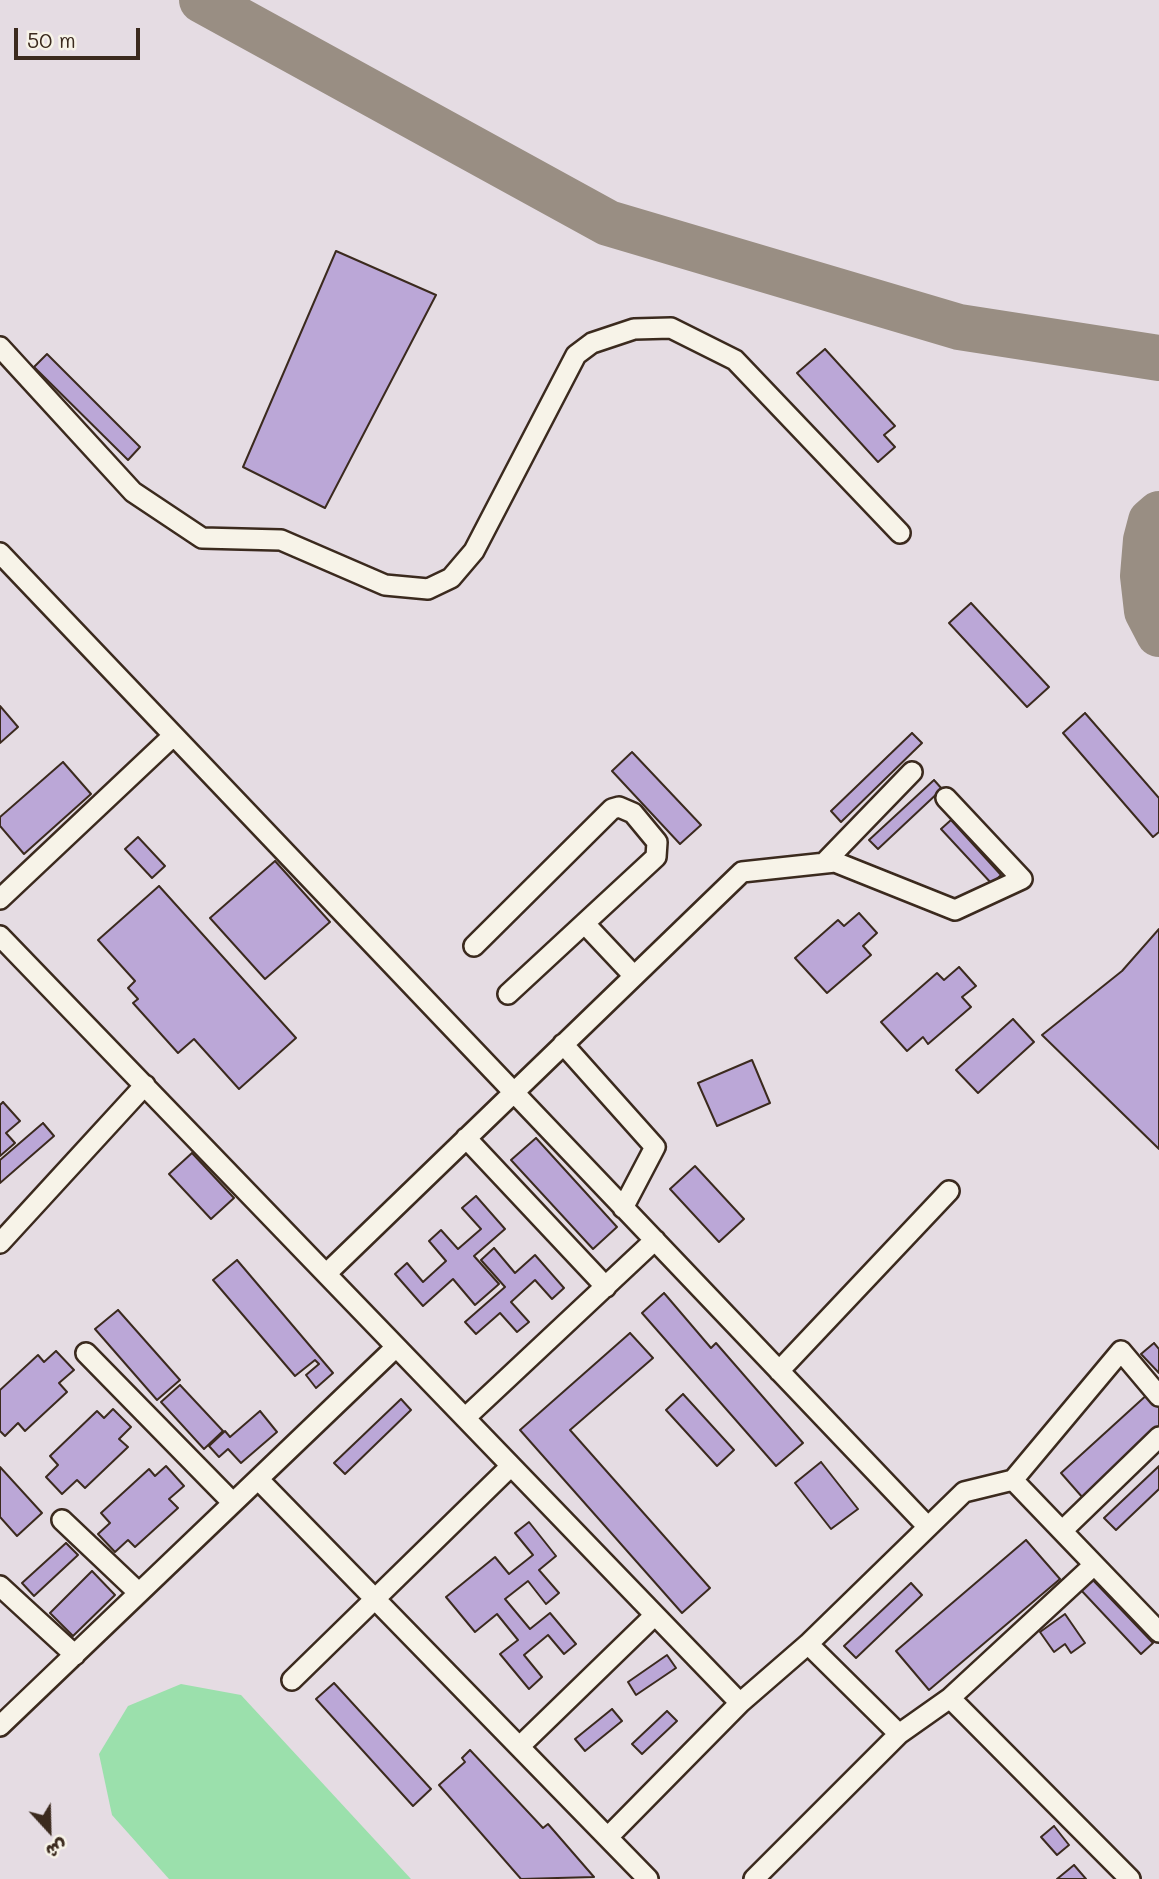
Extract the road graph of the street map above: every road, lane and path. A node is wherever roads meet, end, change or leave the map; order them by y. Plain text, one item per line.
1 (0, 347) edge
2 (900, 533) dead end
3 (0, 553) edge
4 (173, 736) junction
5 (912, 772) dead end
6 (946, 798) dead end
7 (824, 863) junction
8 (0, 899) edge
9 (586, 925) junction
10 (0, 936) edge
11 (474, 946) dead end
12 (634, 976) junction
13 (508, 994) dead end
14 (564, 1044) junction
15 (145, 1085) junction
16 (513, 1092) junction
17 (466, 1138) junction
18 (949, 1191) dead end
19 (623, 1208) junction
20 (655, 1240) junction
21 (0, 1243) edge
22 (326, 1274) junction
23 (606, 1287) junction
24 (396, 1346) junction
25 (86, 1353) dead end
26 (779, 1371) junction
27 (1159, 1396) edge
28 (465, 1418) junction
29 (1159, 1437) edge
30 (511, 1466) junction
31 (258, 1479) junction
32 (1013, 1480) junction
33 (233, 1503) junction
34 (62, 1520) dead end
35 (928, 1527) junction
36 (1062, 1531) junction
37 (1094, 1565) junction
38 (0, 1587) edge
39 (139, 1593) junction
40 (374, 1597) junction
41 (655, 1615) junction
42 (1159, 1632) edge
43 (808, 1644) junction
44 (75, 1654) junction
45 (292, 1680) dead end
46 (950, 1698) junction
47 (740, 1703) junction
48 (0, 1725) edge
49 (899, 1734) junction
50 (520, 1746) junction
51 (609, 1836) junction
52 (643, 1877) edge
53 (754, 1879) edge
54 (1130, 1879) edge

1 - 2 lane
3 - 4 lane
4 - 8 lane
4 - 16 lane
5 - 7 lane
6 - 7 lane
7 - 12 lane
9 - 11 lane
9 - 12 lane
9 - 13 lane
10 - 15 lane
12 - 14 lane
14 - 16 lane
14 - 19 lane
15 - 21 lane
15 - 22 lane
16 - 17 lane
16 - 19 lane
17 - 22 lane
17 - 23 lane
18 - 26 lane
19 - 20 lane
20 - 23 lane
20 - 26 lane
22 - 24 lane
23 - 28 lane
24 - 28 lane
24 - 31 lane
25 - 33 lane
26 - 35 lane
27 - 32 lane
28 - 30 lane
29 - 36 lane
30 - 40 lane
30 - 41 lane
31 - 33 lane
31 - 40 lane
32 - 35 lane
32 - 36 lane
33 - 39 lane
34 - 39 lane
35 - 43 lane
36 - 37 lane
37 - 42 lane
37 - 46 lane
38 - 44 lane
39 - 44 lane
40 - 45 lane
40 - 50 lane
41 - 47 lane
41 - 50 lane
43 - 47 lane
43 - 49 lane
44 - 48 lane
46 - 49 lane
46 - 54 lane
47 - 51 lane
49 - 53 lane
50 - 51 lane
51 - 52 lane

